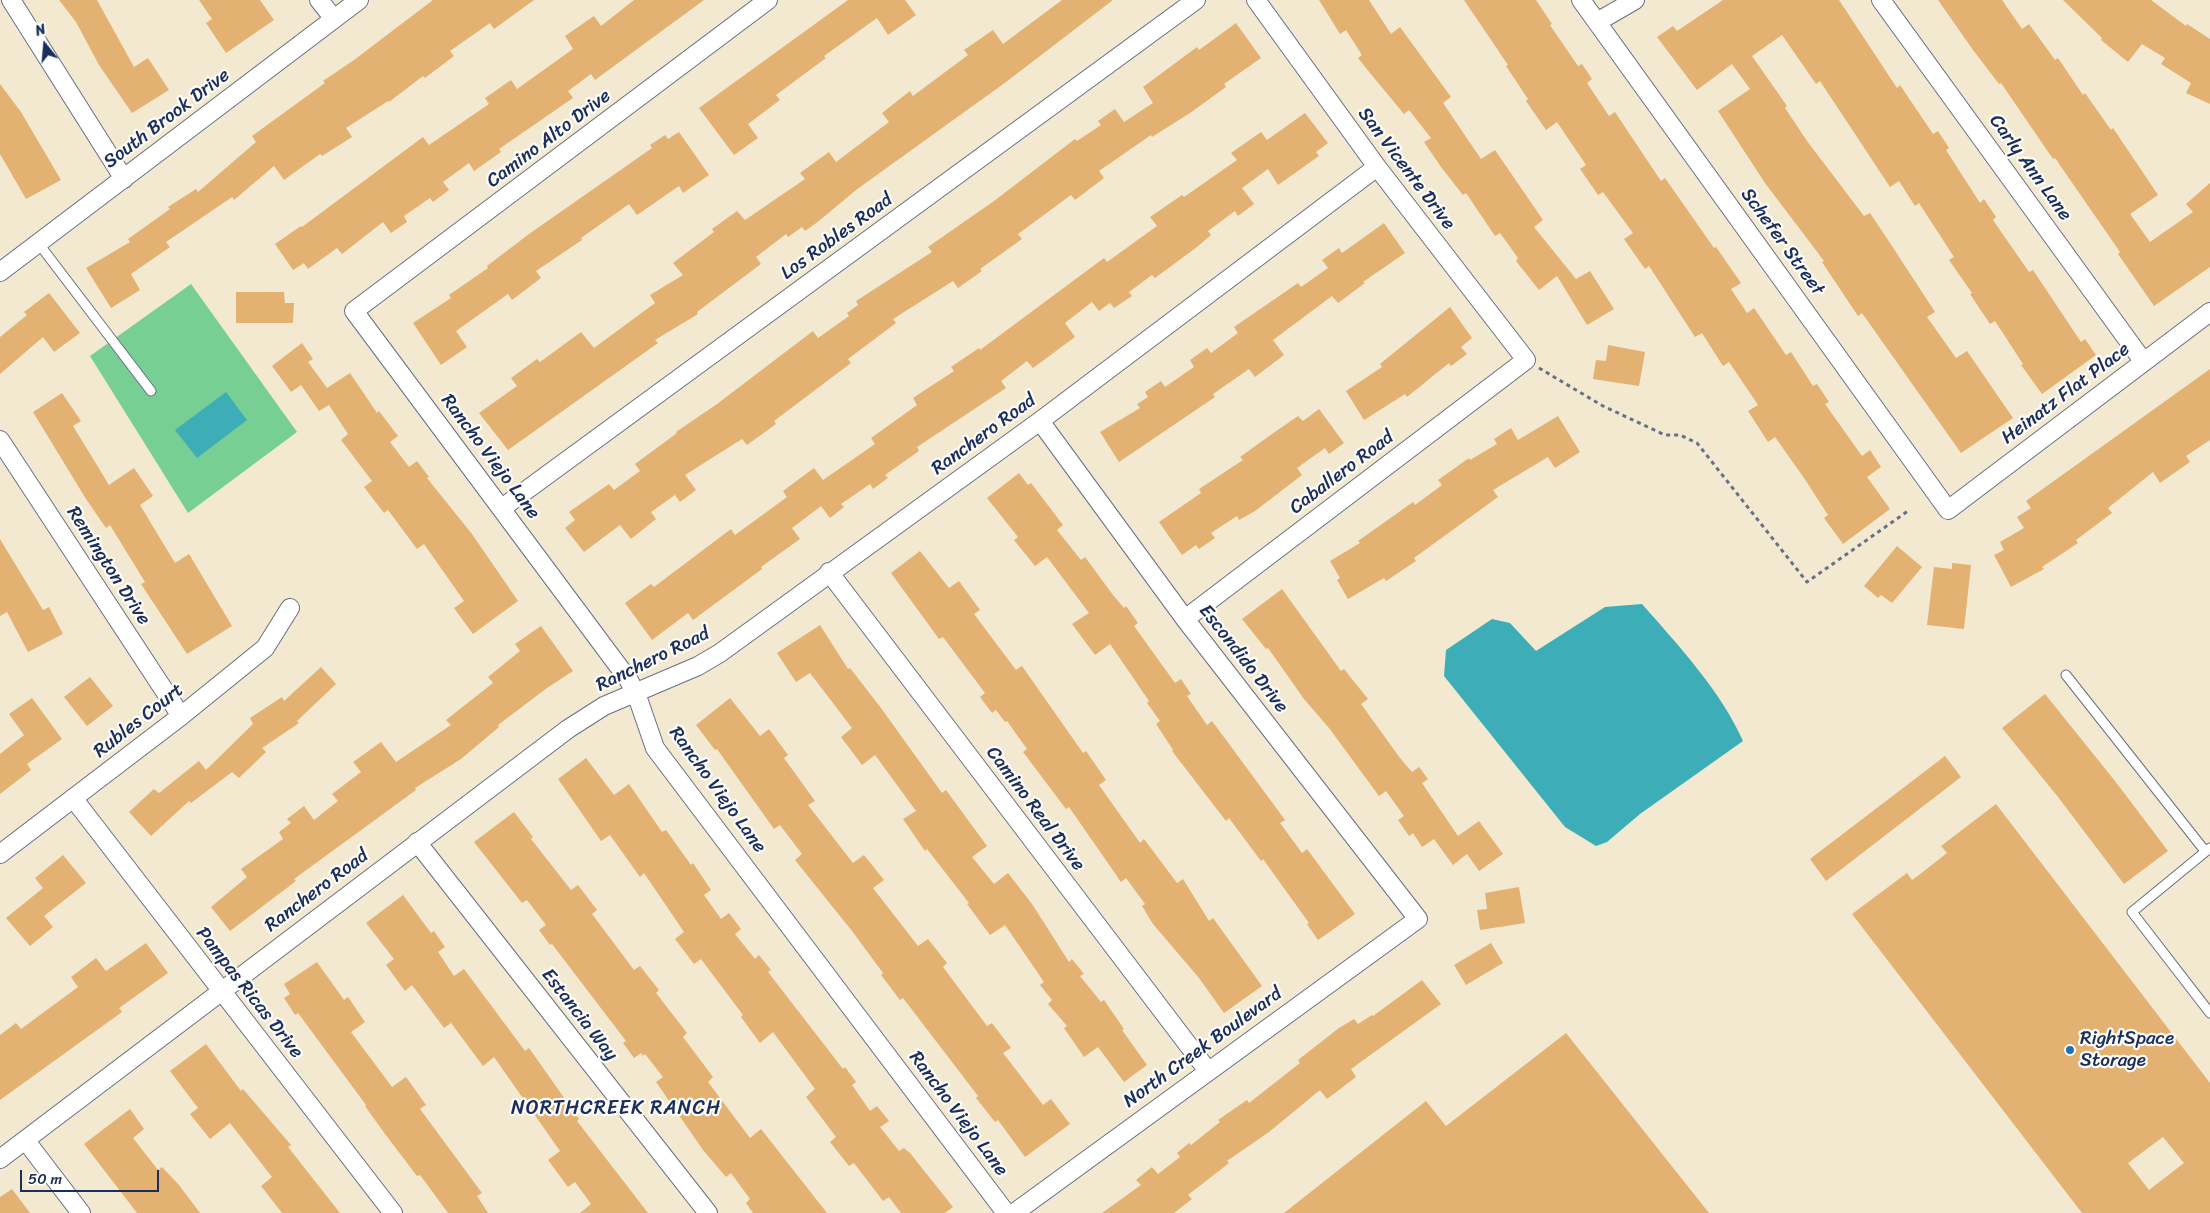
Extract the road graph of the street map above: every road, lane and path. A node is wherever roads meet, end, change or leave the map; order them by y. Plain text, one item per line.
1 (12, 0) edge
2 (319, 0) edge
3 (359, 0) edge
4 (768, 0) edge
5 (1196, 0) edge
6 (1256, 0) edge
7 (1581, 0) edge
8 (1635, 0) edge
9 (1881, 0) edge
10 (334, 18) junction
11 (1598, 22) junction
12 (1376, 168) junction
13 (124, 179) junction
14 (39, 244) junction
15 (0, 272) edge
16 (354, 312) joint
17 (2210, 312) edge
18 (1526, 360) junction
19 (2144, 361) junction
20 (151, 391) dead end
21 (1040, 421) junction
22 (0, 440) edge
23 (502, 508) junction
24 (1948, 510) joint
25 (1908, 511) dead end
26 (829, 572) junction
27 (290, 608) dead end
28 (1185, 619) junction
29 (2066, 675) dead end
30 (636, 693) junction
31 (181, 716) junction
32 (74, 798) junction
33 (417, 842) junction
34 (2208, 849) edge
35 (0, 854) edge
36 (1418, 920) joint
37 (220, 991) junction
38 (2210, 1013) edge
39 (1208, 1071) junction
40 (26, 1141) junction
41 (0, 1159) edge
42 (81, 1213) edge
43 (393, 1213) edge
44 (708, 1213) edge
45 (1006, 1213) edge
46 (1014, 1213) edge

1 - 13 street
2 - 10 street
3 - 10 street, South Brook Drive
4 - 16 street, Camino Alto Drive
5 - 23 street, Los Robles Road
6 - 12 street, San Vicente Drive
7 - 11 street, Schefer Street
8 - 11 street
9 - 19 street, Carly Ann Lane
10 - 13 street, South Brook Drive
11 - 24 street, Schefer Street
12 - 18 street, San Vicente Drive
12 - 21 street, Ranchero Road
13 - 14 street, South Brook Drive
14 - 15 street, South Brook Drive
14 - 20 lane
16 - 23 street, Rancho Viejo Lane
17 - 19 street, Heinatz Flat Place
18 - 25 path
18 - 28 street, Caballero Road
19 - 24 street, Heinatz Flat Place
21 - 26 street, Ranchero Road
21 - 28 street, Escondido Drive
22 - 31 street, Remington Drive
23 - 30 street, Rancho Viejo Lane
26 - 30 street, Ranchero Road
26 - 39 street, Camino Real Drive
27 - 31 street, Rubles Court
28 - 36 street, Escondido Drive
29 - 34 lane
30 - 33 street, Ranchero Road
30 - 45 street, Rancho Viejo Lane
31 - 32 street, Rubles Court
32 - 35 street, Rubles Court
32 - 37 street, Pampas Ricas Drive
33 - 37 street, Ranchero Road
33 - 44 street, Estancia Way
34 - 38 lane
36 - 39 street, North Creek Boulevard
37 - 40 street, Ranchero Road
37 - 43 street, Pampas Ricas Drive
39 - 46 street, North Creek Boulevard
40 - 41 street, Ranchero Road
40 - 42 street

